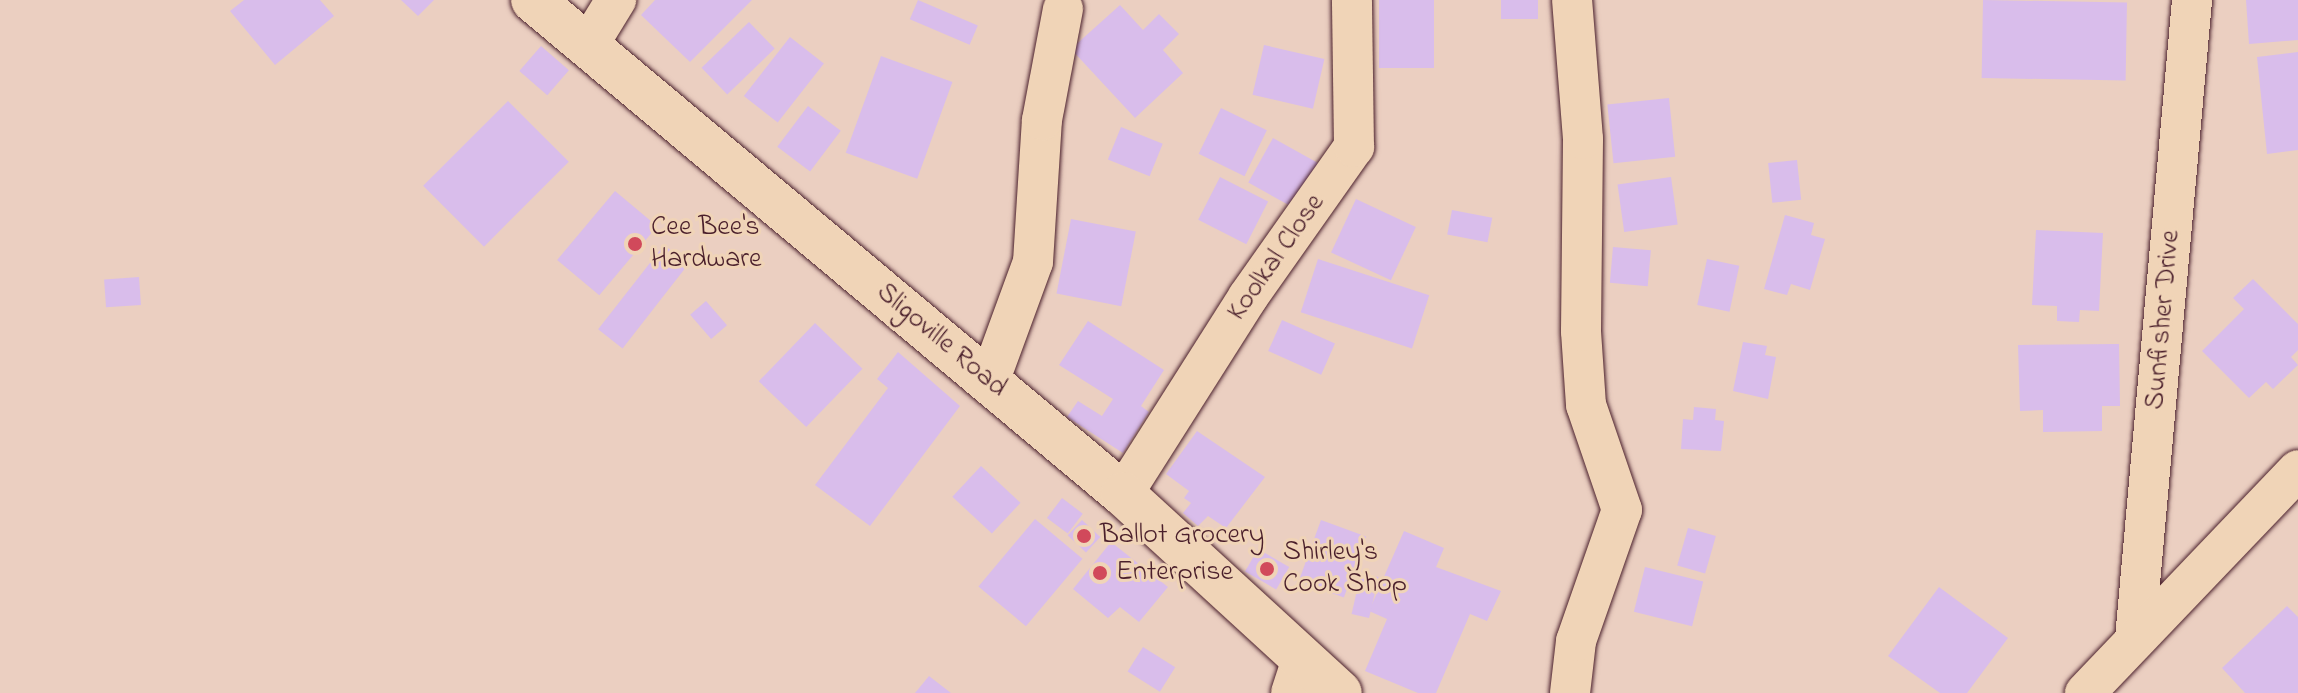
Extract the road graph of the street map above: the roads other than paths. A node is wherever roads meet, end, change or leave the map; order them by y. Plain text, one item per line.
1 (533, 0) edge
2 (616, 0) edge
3 (1352, 0) edge
4 (1572, 0) edge
5 (2192, 0) edge
6 (1063, 9) dead end
7 (589, 44) junction
8 (989, 382) junction
9 (2298, 470) edge
10 (1123, 494) junction
11 (2135, 639) junction
12 (1296, 676) edge
13 (1340, 693) edge
14 (1570, 693) edge
15 (2085, 693) edge

1 - 7 street, Sligoville Road
2 - 7 street
3 - 10 street, Koolkal Close
4 - 14 street
5 - 11 street, Sunfisher Drive
6 - 8 street
7 - 8 street, Sligoville Road
8 - 10 street, Sligoville Road
9 - 11 street
10 - 12 street, Sligoville Road
11 - 15 street
12 - 13 street, Sligoville Road

